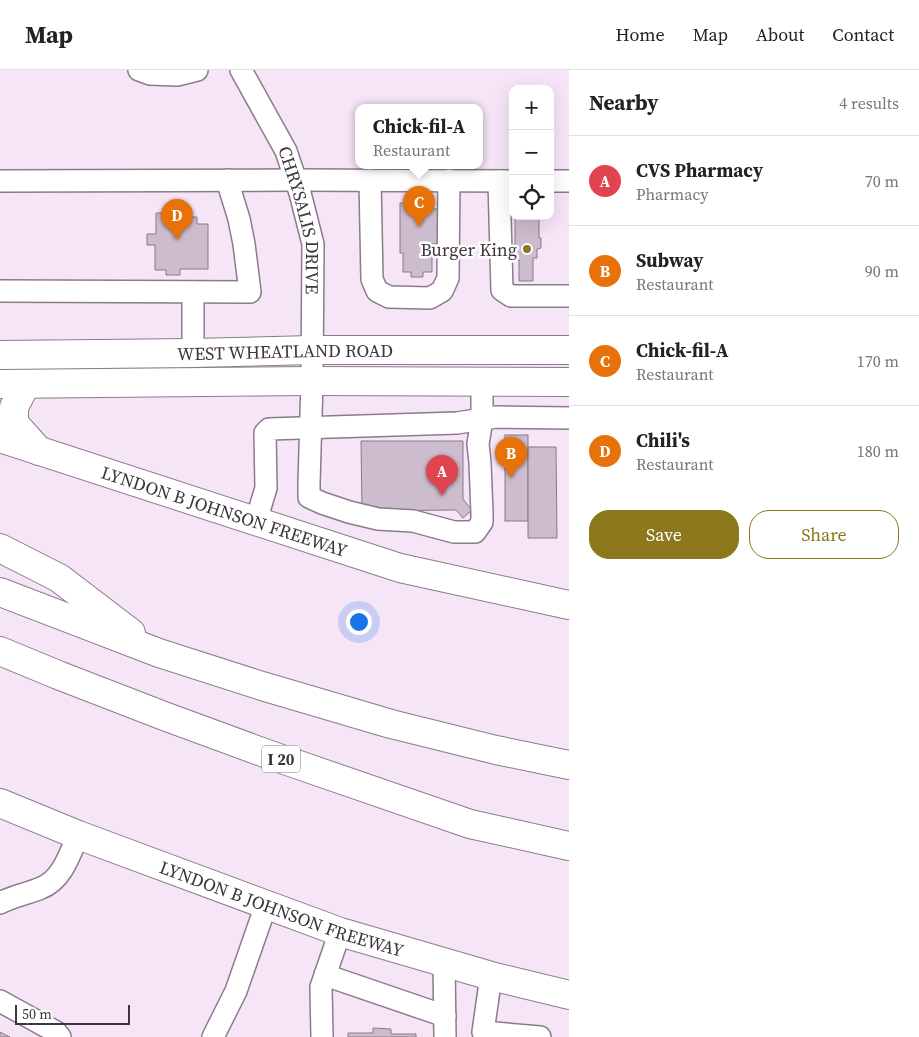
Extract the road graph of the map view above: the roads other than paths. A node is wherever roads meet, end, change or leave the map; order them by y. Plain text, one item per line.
1 (139, 70) edge
2 (197, 70) edge
3 (241, 70) edge
4 (227, 180) junction
5 (296, 180) junction
6 (370, 180) junction
7 (448, 180) junction
8 (0, 181) edge
9 (506, 181) edge
10 (554, 181) edge
11 (569, 181) edge
12 (0, 291) edge
13 (193, 292) junction
14 (569, 296) edge
15 (312, 350) junction
16 (569, 350) edge
17 (193, 353) junction
18 (0, 355) edge
19 (312, 381) junction
20 (482, 382) junction
21 (569, 382) edge
22 (13, 384) edge
23 (569, 418) edge
24 (482, 419) junction
25 (311, 428) junction
26 (0, 438) edge
27 (40, 452) junction
28 (256, 522) junction
29 (0, 548) edge
30 (0, 592) edge
31 (569, 605) edge
32 (0, 651) edge
33 (159, 653) junction
34 (569, 765) edge
35 (0, 804) edge
36 (78, 835) junction
37 (569, 846) edge
38 (0, 903) edge
39 (266, 905) junction
40 (340, 932) junction
41 (444, 962) junction
42 (325, 975) junction
43 (491, 976) junction
44 (569, 995) edge
45 (0, 1001) edge
46 (445, 1016) junction
47 (483, 1035) edge
48 (60, 1037) edge
49 (212, 1037) edge
50 (322, 1037) edge
51 (445, 1037) edge
52 (540, 1037) edge

1 - 2 street
3 - 5 street, CHRYSALIS DRIVE
4 - 5 street
4 - 8 street
4 - 13 street
5 - 6 street
5 - 15 street, CHRYSALIS DRIVE
6 - 7 street
6 - 7 street
7 - 9 street
9 - 14 street
10 - 11 street
12 - 13 street
13 - 17 street
15 - 16 main road, WEST WHEATLAND ROAD
15 - 17 main road, WEST WHEATLAND ROAD
15 - 19 street, CHRYSALIS DRIVE
17 - 18 main road, WEST WHEATLAND ROAD
19 - 20 main road, WEST WHEATLAND ROAD
19 - 22 main road, WEST WHEATLAND ROAD
19 - 25 street, CHRYSALIS DRIVE
20 - 21 main road, WEST WHEATLAND ROAD
20 - 24 street
22 - 27 main road
23 - 24 street
24 - 25 street
24 - 25 street, CHRYSALIS DRIVE
25 - 28 street
26 - 27 main road, LYNDON B JOHNSON FREEWAY
27 - 28 main road, LYNDON B JOHNSON FREEWAY
28 - 31 main road, LYNDON B JOHNSON FREEWAY
29 - 33 main road
30 - 33 main road
32 - 37 main road, I 20
33 - 34 main road
35 - 36 main road, LYNDON B JOHNSON FREEWAY
36 - 38 street
36 - 39 main road, LYNDON B JOHNSON FREEWAY
39 - 40 main road, LYNDON B JOHNSON FREEWAY
39 - 49 street
40 - 41 main road, LYNDON B JOHNSON FREEWAY
40 - 42 street
41 - 43 main road, LYNDON B JOHNSON FREEWAY
41 - 46 street
42 - 46 street
42 - 50 street
43 - 44 main road, LYNDON B JOHNSON FREEWAY
43 - 47 street
45 - 48 street
46 - 51 street
47 - 52 street

